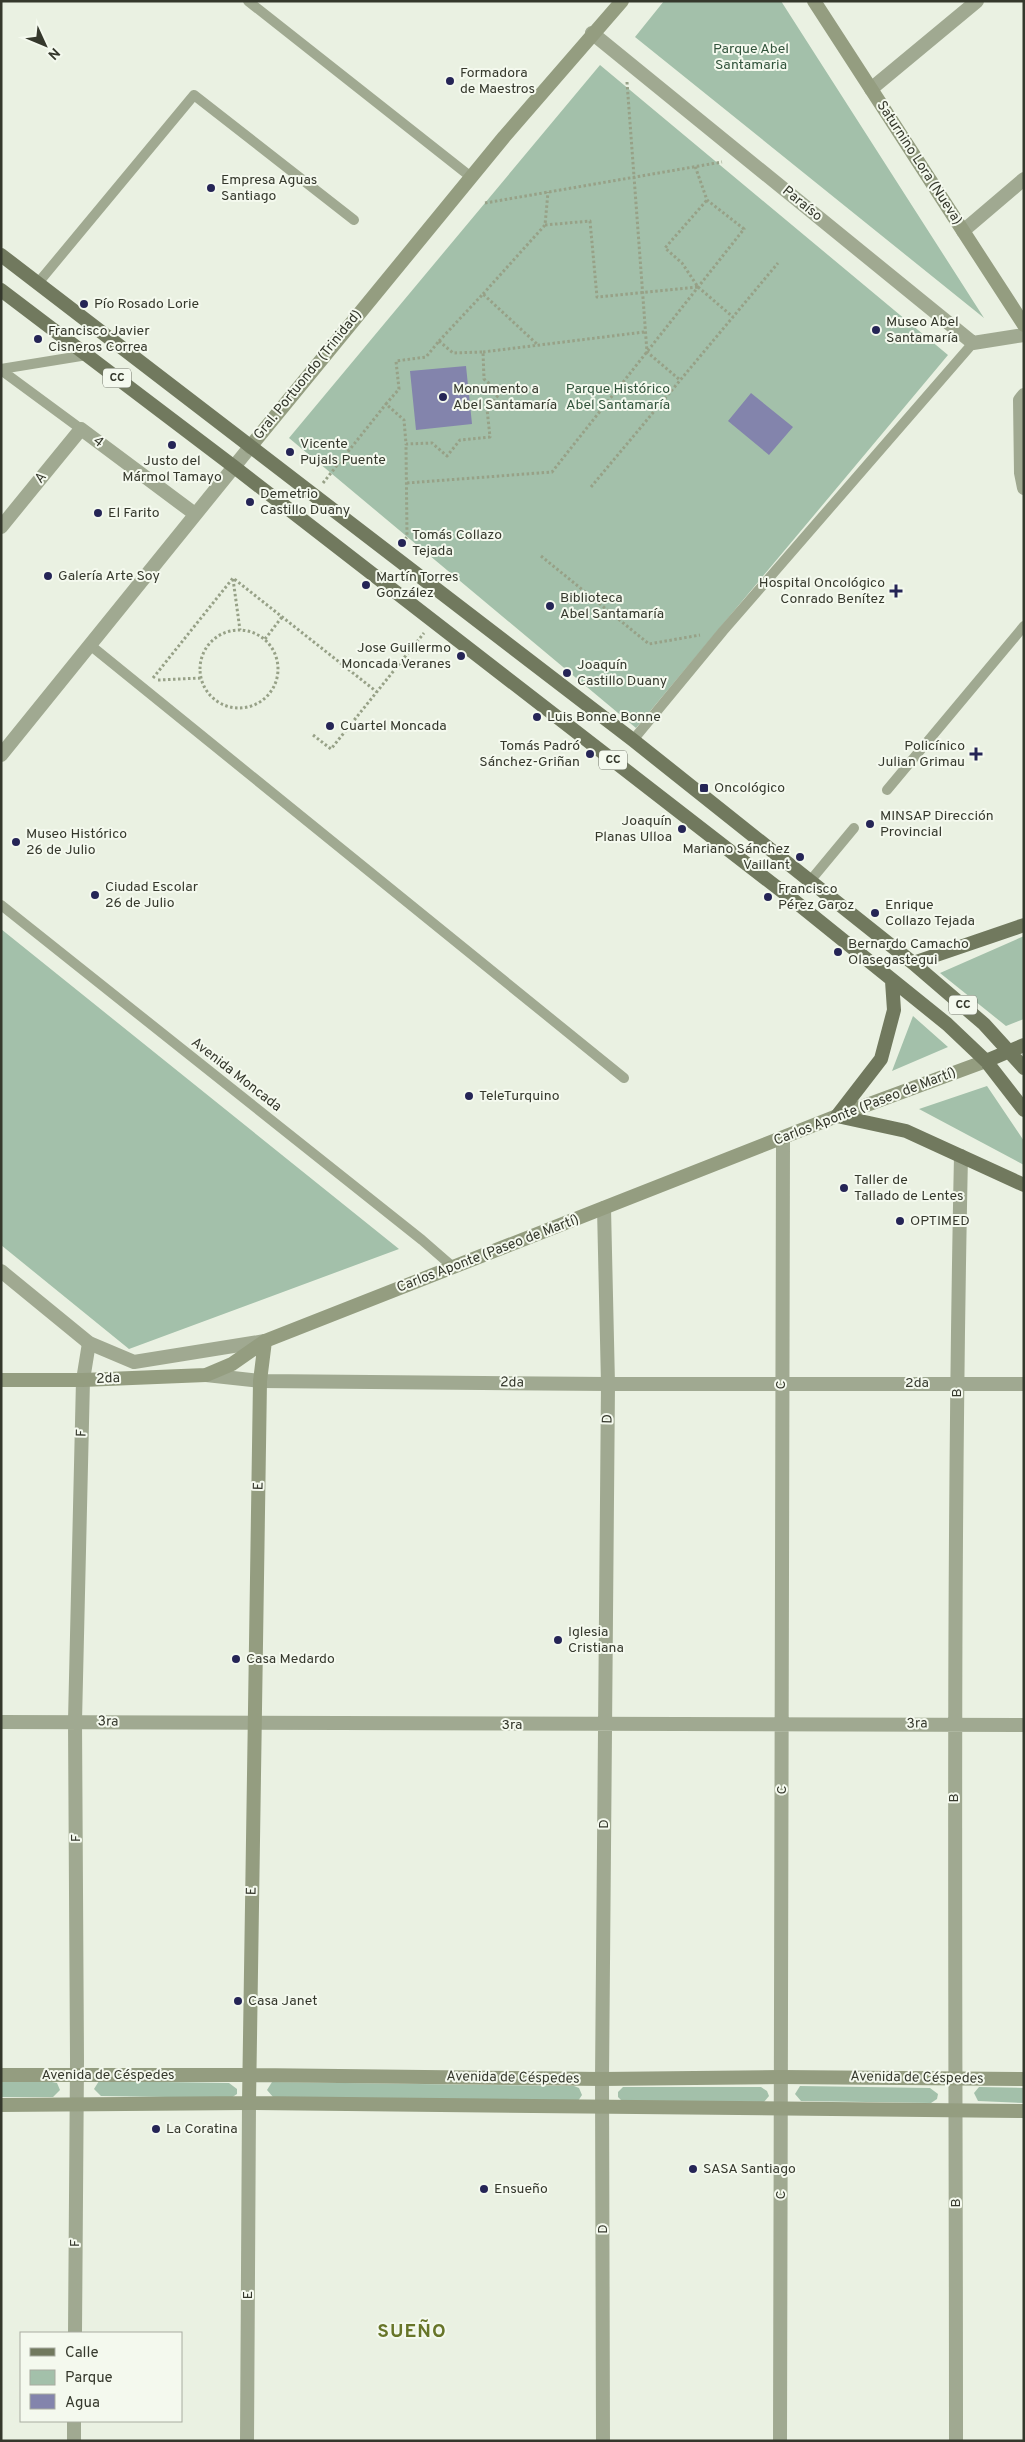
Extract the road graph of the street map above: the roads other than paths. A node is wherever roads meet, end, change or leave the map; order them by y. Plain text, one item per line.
1 (248, 1) edge
2 (814, 1) edge
3 (977, 1) edge
4 (617, 3) edge
5 (592, 33) junction
6 (871, 89) junction
7 (471, 177) junction
8 (1024, 179) edge
9 (354, 220) dead end
10 (963, 231) junction
11 (1, 255) edge
12 (38, 283) junction
13 (1, 290) edge
14 (1024, 325) edge
15 (1024, 335) edge
16 (973, 343) junction
17 (87, 355) junction
18 (1, 369) edge
19 (1024, 395) edge
20 (80, 429) junction
21 (250, 446) junction
22 (234, 466) junction
23 (1024, 488) edge
24 (195, 514) junction
25 (1, 527) edge
26 (1024, 626) edge
27 (90, 645) junction
28 (633, 740) junction
29 (1, 754) edge
30 (887, 790) dead end
31 (854, 828) dead end
32 (810, 881) junction
33 (1, 905) edge
34 (1024, 925) edge
35 (913, 963) junction
36 (892, 981) junction
37 (1017, 1048) edge
38 (986, 1061) junction
39 (1024, 1068) edge
40 (624, 1078) dead end
41 (1024, 1110) edge
42 (838, 1116) junction
43 (783, 1139) junction
44 (961, 1156) junction
45 (1024, 1185) edge
46 (604, 1208) junction
47 (453, 1268) junction
48 (1, 1271) edge
49 (265, 1341) junction
50 (89, 1343) junction
51 (206, 1375) junction
52 (1, 1380) edge
53 (83, 1380) junction
54 (260, 1380) junction
55 (780, 1383) junction
56 (957, 1383) junction
57 (608, 1384) junction
58 (1024, 1384) edge
59 (75, 1721) junction
60 (1, 1722) edge
61 (255, 1724) junction
62 (955, 1724) junction
63 (605, 1725) junction
64 (1024, 1725) edge
65 (782, 1726) junction
66 (1, 2075) edge
67 (76, 2075) junction
68 (249, 2075) junction
69 (781, 2077) junction
70 (602, 2079) junction
71 (1024, 2079) edge
72 (954, 2080) junction
73 (249, 2103) junction
74 (76, 2104) junction
75 (1, 2105) edge
76 (604, 2108) junction
77 (782, 2110) junction
78 (956, 2111) junction
79 (1024, 2111) edge
80 (74, 2332) edge
81 (74, 2422) edge
82 (74, 2441) edge
83 (247, 2441) edge
84 (603, 2441) edge
85 (780, 2441) edge
86 (956, 2441) edge

1 - 7 lane
2 - 6 main road, Saturnino Lora (Nueva)
3 - 6 street
4 - 5 main road, Gral. Portuondo (Trinidad)
5 - 7 main road, Gral. Portuondo (Trinidad)
5 - 16 street, Paraíso
6 - 10 main road, Saturnino Lora (Nueva)
7 - 21 main road, Gral. Portuondo (Trinidad)
8 - 10 street
9 - 12 lane
10 - 14 main road, Saturnino Lora (Nueva)
11 - 12 main road, CC
12 - 21 main road, CC
13 - 17 main road, CC
15 - 16 street
16 - 28 lane
17 - 18 lane
17 - 22 main road, CC
18 - 20 lane, 4
19 - 23 street
20 - 24 street, 4
20 - 25 street, A
21 - 22 street, Gral. Portuondo (Trinidad)
21 - 28 main road, CC
22 - 24 street, Gral. Portuondo (Trinidad)
22 - 36 main road, CC
24 - 27 street, Gral. Portuondo (Trinidad)
26 - 30 lane
27 - 29 street, Gral. Portuondo (Trinidad)
27 - 40 lane
28 - 32 main road, CC
31 - 32 lane
32 - 35 main road, CC
33 - 47 lane, Avenida Moncada
34 - 35 main road
35 - 37 main road, CC
36 - 38 main road, CC
36 - 42 main road
37 - 38 main road
37 - 39 main road, CC
38 - 41 main road, CC
38 - 42 main road, Carlos Aponte (Paseo de Martí)
42 - 43 main road, Carlos Aponte (Paseo de Martí)
42 - 44 main road
43 - 46 main road, Carlos Aponte (Paseo de Martí)
43 - 55 street, C
44 - 45 main road
44 - 56 street, B
46 - 47 main road, Carlos Aponte (Paseo de Martí)
46 - 57 street, D
47 - 49 main road, Carlos Aponte (Paseo de Martí)
48 - 50 street, Carlos Aponte (Paseo de Martí)
49 - 50 street, Carlos Aponte (Paseo de Martí)
49 - 51 main road
49 - 54 main road, E
50 - 53 street, F
51 - 53 main road, 2da
51 - 54 street, 2da
52 - 53 main road, 2da
53 - 59 street, F
54 - 57 street, 2da
54 - 61 main road, E
55 - 56 street, 2da
55 - 57 street, 2da
55 - 65 street, C
56 - 58 street, 2da
56 - 62 street, B
57 - 63 street, D
59 - 60 street, 3ra
59 - 61 street, 3ra
59 - 67 street, F
61 - 63 street, 3ra
61 - 68 main road, E
62 - 64 street, 3ra
62 - 65 street, 3ra
62 - 72 street, B
63 - 65 street, 3ra
63 - 70 street, D
65 - 69 street, C
66 - 67 main road, Avenida de Céspedes
67 - 68 main road, Avenida de Céspedes
67 - 74 street, F
68 - 70 main road, Avenida de Céspedes
68 - 73 main road, E
69 - 70 main road, Avenida de Céspedes
69 - 72 main road, Avenida de Céspedes
69 - 77 street, C
70 - 76 street, D
71 - 72 main road, Avenida de Céspedes
72 - 78 street, B
73 - 74 main road, Avenida de Céspedes
73 - 76 main road, Avenida de Céspedes
73 - 83 street, E
74 - 75 main road, Avenida de Céspedes
74 - 80 street, F
76 - 77 main road, Avenida de Céspedes
76 - 84 street, D
77 - 78 main road, Avenida de Céspedes
77 - 85 street, C
78 - 79 main road, Avenida de Céspedes
78 - 86 street, B
81 - 82 street

